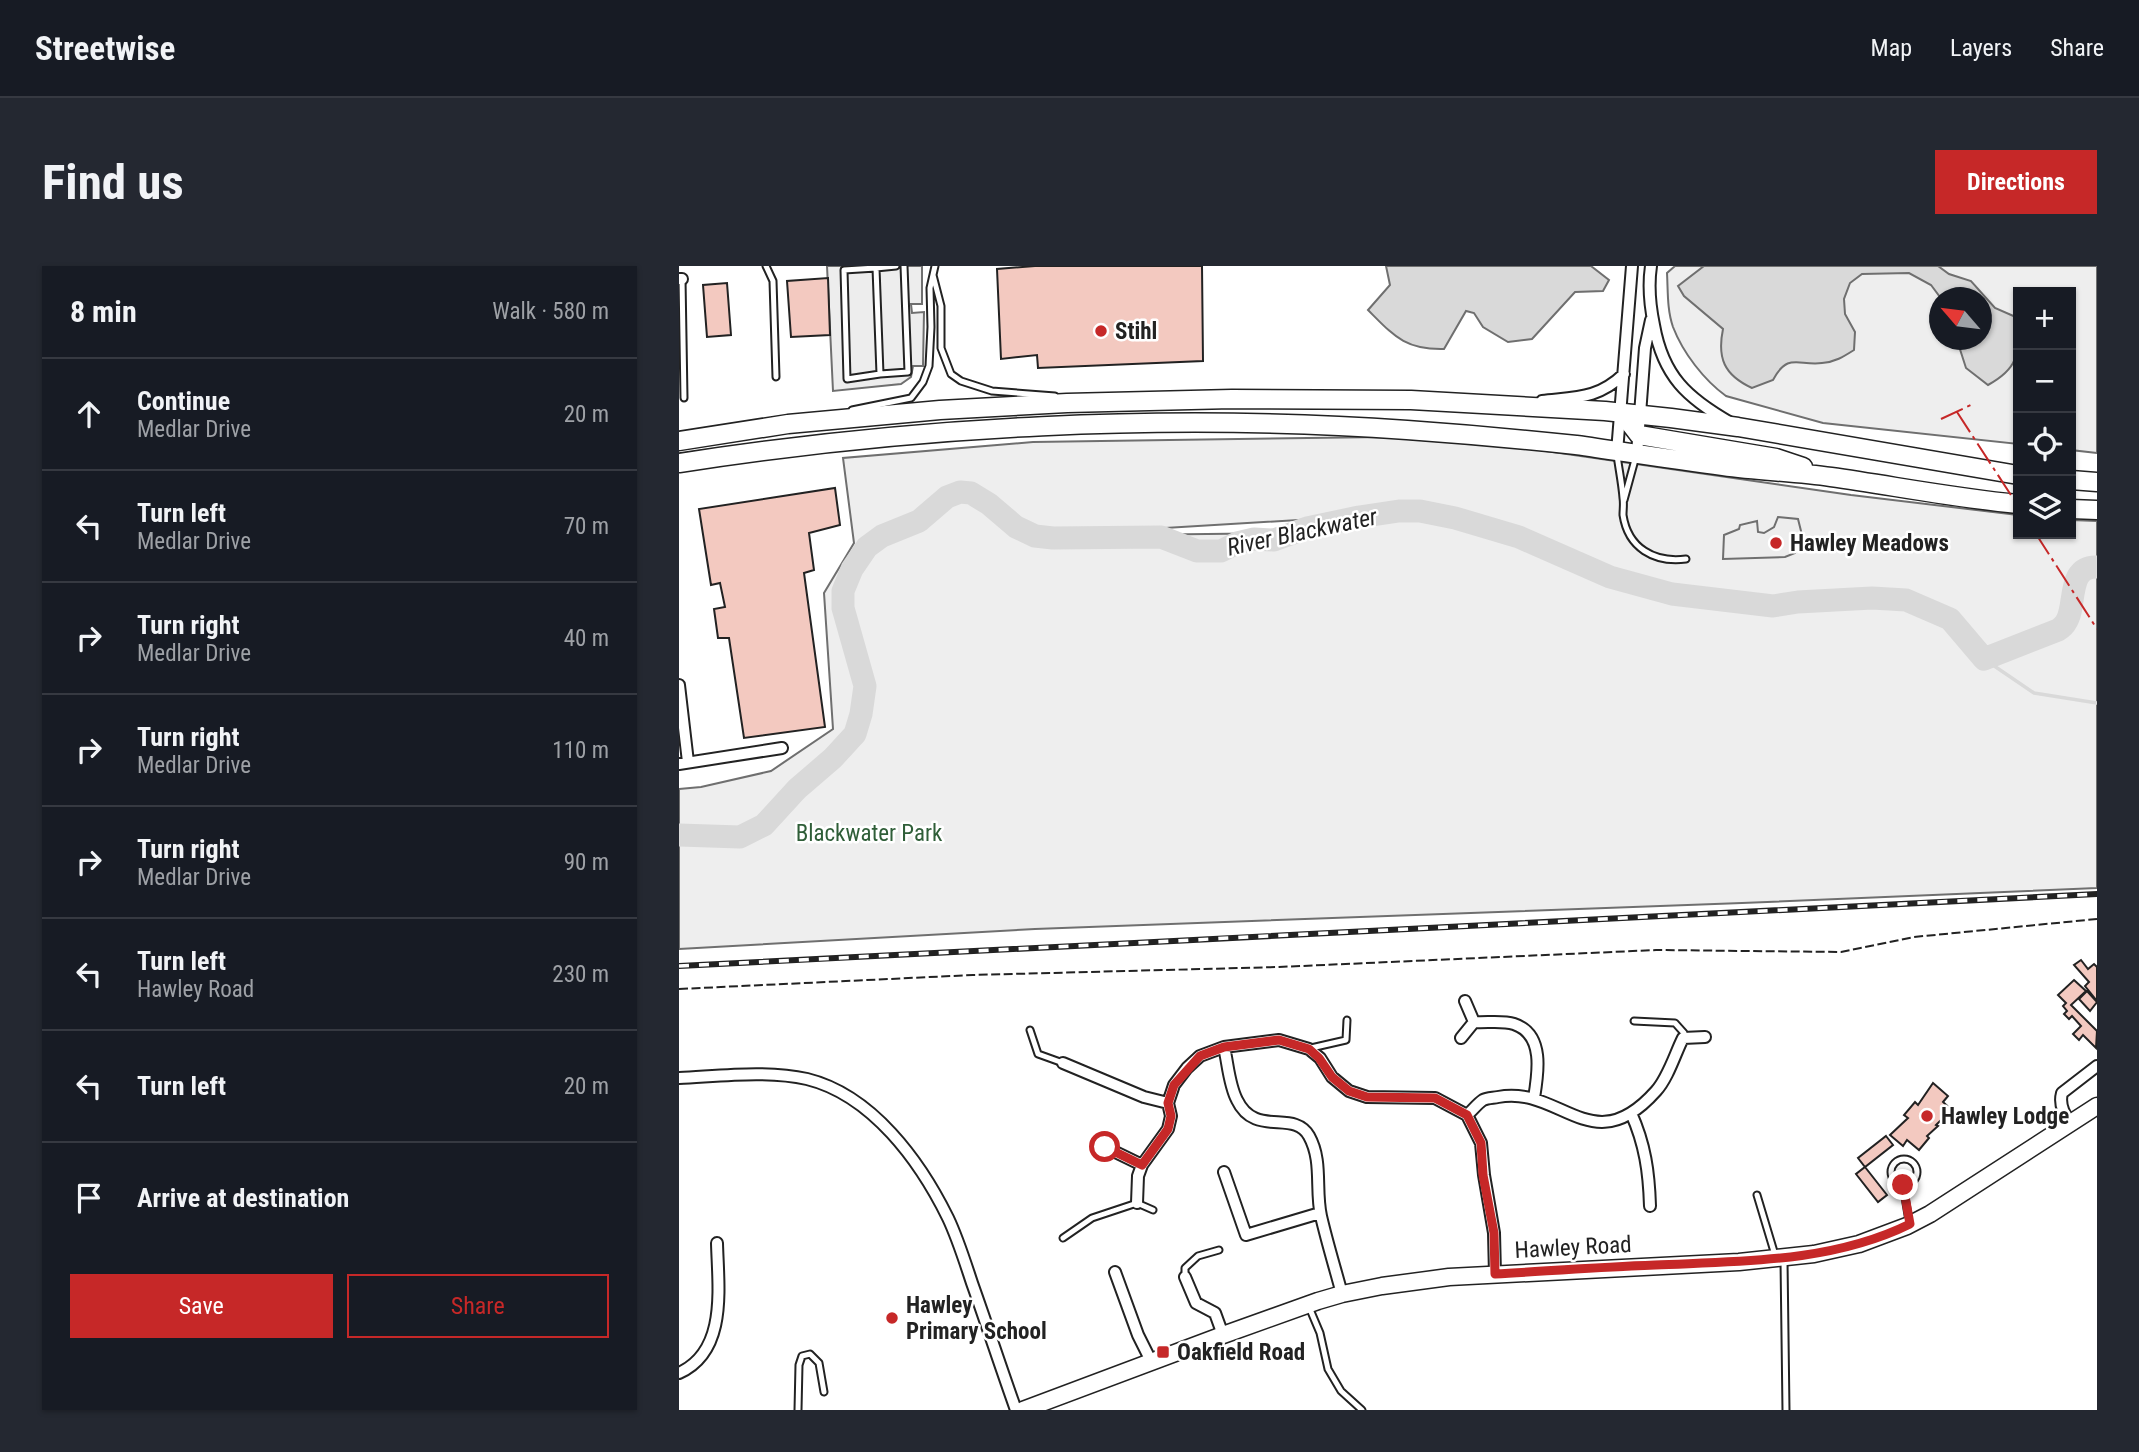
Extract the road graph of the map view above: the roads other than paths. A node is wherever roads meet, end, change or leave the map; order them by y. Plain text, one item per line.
1 (766, 266) edge
2 (896, 266) edge
3 (904, 266) edge
4 (935, 266) edge
5 (1632, 266) edge
6 (1651, 266) edge
7 (876, 268) junction
8 (933, 275) junction
9 (680, 279) edge
10 (1652, 317) junction
11 (1624, 373) junction
12 (880, 374) junction
13 (776, 377) dead end
14 (684, 398) dead end
15 (1142, 400) junction
16 (1505, 404) junction
17 (1622, 413) junction
18 (1641, 415) junction
19 (787, 424) junction
20 (1738, 427) junction
21 (1639, 435) junction
22 (679, 441) edge
23 (1617, 452) junction
24 (1637, 454) junction
25 (679, 463) edge
26 (2013, 474) edge
27 (1831, 477) junction
28 (2076, 481) edge
29 (2097, 482) edge
30 (1624, 500) junction
31 (2013, 503) edge
32 (2076, 509) edge
33 (2097, 510) edge
34 (1686, 559) dead end
35 (679, 685) edge
36 (782, 748) dead end
37 (683, 763) edge
38 (1465, 1001) dead end
39 (1347, 1020) dead end
40 (1634, 1021) dead end
41 (1474, 1022) junction
42 (1030, 1030) dead end
43 (1705, 1037) dead end
44 (1461, 1038) dead end
45 (1683, 1038) junction
46 (1224, 1047) junction
47 (1309, 1049) junction
48 (1063, 1063) joint
49 (2097, 1066) edge
50 (679, 1079) edge
51 (1534, 1098) junction
52 (1168, 1103) junction
53 (2097, 1106) edge
54 (1630, 1113) junction
55 (1467, 1115) junction
56 (2070, 1122) junction
57 (1105, 1147) dead end
58 (1142, 1165) junction
59 (1224, 1172) dead end
60 (1903, 1185) junction
61 (1757, 1195) dead end
62 (1137, 1203) junction
63 (1650, 1206) dead end
64 (1153, 1210) dead end
65 (1320, 1213) junction
66 (1910, 1224) junction
67 (1063, 1238) dead end
68 (717, 1243) dead end
69 (1219, 1250) dead end
70 (1780, 1258) junction
71 (1115, 1272) dead end
72 (1495, 1274) junction
73 (1185, 1277) joint
74 (1342, 1294) junction
75 (1307, 1304) junction
76 (1223, 1335) junction
77 (1151, 1361) junction
78 (679, 1373) edge
79 (824, 1392) dead end
80 (799, 1410) edge
81 (1016, 1410) edge
82 (1023, 1410) edge
83 (1362, 1410) edge
84 (1786, 1410) edge

1 - 13 lane
2 - 7 lane
3 - 12 lane
4 - 8 lane
5 - 11 street
6 - 10 street
7 - 12 lane
7 - 12 lane
8 - 15 lane
8 - 19 lane
9 - 14 lane
10 - 18 street
10 - 20 street
11 - 16 street
11 - 17 street
15 - 16 main road
15 - 19 main road
16 - 17 main road
17 - 18 main road
17 - 21 main road
17 - 23 street
18 - 20 main road
18 - 21 street
19 - 22 main road
20 - 26 main road
21 - 24 street
21 - 27 main road
23 - 24 main road
23 - 25 main road
23 - 30 lane
24 - 27 main road
24 - 30 lane
27 - 31 main road
28 - 29 main road
30 - 34 lane
32 - 33 main road
35 - 37 street
36 - 37 street
38 - 41 street
39 - 47 lane
40 - 45 lane
41 - 44 street
41 - 51 street
42 - 48 lane
43 - 45 street
45 - 54 street
46 - 47 street
46 - 52 street
46 - 65 street
47 - 55 street
48 - 52 street
49 - 56 street
50 - 81 street
51 - 54 street
51 - 55 street
52 - 58 street
53 - 56 main road, Hawley Road
54 - 63 street
55 - 72 street
56 - 66 main road, Hawley Road
57 - 58 street
58 - 62 street
59 - 65 street
60 - 60 lane
60 - 66 lane
61 - 70 lane
62 - 64 lane
62 - 67 lane
65 - 74 street
66 - 70 main road, Hawley Road
68 - 78 street
69 - 73 lane
70 - 72 main road, Hawley Road
70 - 84 lane
71 - 77 street
72 - 74 main road, Hawley Road
73 - 76 street
74 - 75 main road, Hawley Road
75 - 76 main road, Hawley Road
75 - 83 lane
76 - 77 main road, Hawley Road
77 - 82 main road, Hawley Road
79 - 80 lane

